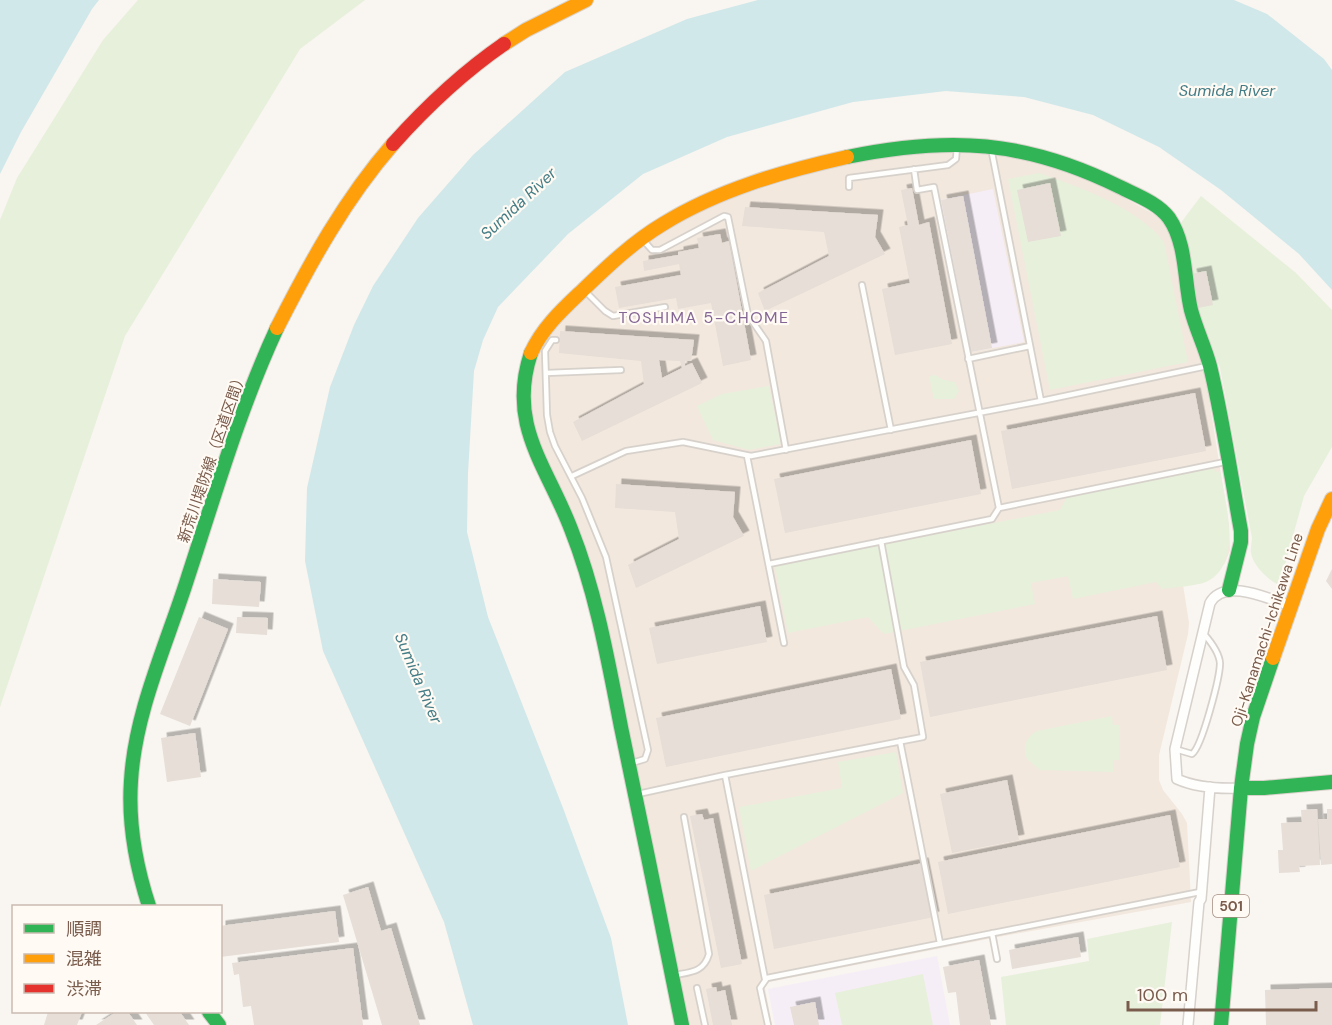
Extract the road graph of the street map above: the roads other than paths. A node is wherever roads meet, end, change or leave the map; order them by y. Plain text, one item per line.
1 (586, 0) edge
2 (957, 144) junction
3 (990, 146) junction
4 (914, 169) junction
5 (849, 187) dead end
6 (642, 238) junction
7 (862, 285) dead end
8 (584, 289) junction
9 (665, 308) dead end
10 (556, 340) dead end
11 (1030, 346) junction
12 (968, 359) junction
13 (1209, 366) junction
14 (621, 370) dead end
15 (546, 373) junction
16 (1041, 401) junction
17 (980, 412) junction
18 (891, 429) junction
19 (786, 450) junction
20 (747, 456) junction
21 (1228, 461) junction
22 (572, 476) junction
23 (1332, 499) edge
24 (999, 508) junction
25 (881, 541) junction
26 (769, 564) junction
27 (1229, 590) junction
28 (1291, 606) junction
29 (1203, 633) junction
30 (784, 643) dead end
31 (900, 741) junction
32 (1175, 749) junction
33 (630, 764) junction
34 (725, 775) junction
35 (1332, 783) edge
36 (1210, 788) junction
37 (1241, 788) junction
38 (636, 794) junction
39 (684, 817) dead end
40 (1202, 891) junction
41 (149, 905) edge
42 (992, 933) junction
43 (940, 943) junction
44 (997, 959) dead end
45 (672, 975) junction
46 (765, 979) junction
47 (697, 988) dead end
48 (682, 1025) edge
49 (705, 1025) edge
50 (768, 1025) edge
51 (1188, 1025) edge
52 (1221, 1025) edge

1 - 41 street, 新荒川堤防線（区道区間）
2 - 3 street
2 - 4 lane
2 - 6 street
3 - 11 lane
3 - 13 street
4 - 5 lane
4 - 12 lane
6 - 8 street
6 - 19 lane
7 - 18 lane
8 - 9 lane
8 - 33 street
10 - 15 lane
11 - 12 lane
11 - 16 lane
12 - 17 lane
13 - 16 lane
13 - 21 street
14 - 15 lane
15 - 22 lane
16 - 17 lane
17 - 18 lane
17 - 24 lane
18 - 19 lane
19 - 20 lane
20 - 22 lane
20 - 26 lane
21 - 24 lane
21 - 27 street
22 - 33 lane
23 - 28 street, Oji-Kanamachi-Ichikawa Line / 501
24 - 25 lane
25 - 26 lane
25 - 31 lane
26 - 30 lane
27 - 28 street
27 - 29 street
28 - 37 street, Oji-Kanamachi-Ichikawa Line / 501
29 - 32 street
29 - 32 lane
31 - 34 lane
31 - 43 lane
32 - 36 street
33 - 38 street
34 - 38 lane
34 - 46 lane
35 - 37 street
36 - 37 street
36 - 40 street
37 - 52 street, Oji-Kanamachi-Ichikawa Line / 501
38 - 45 street
39 - 45 lane
40 - 42 lane
40 - 51 street
42 - 43 lane
42 - 44 lane
43 - 46 lane
45 - 48 street
46 - 50 lane
47 - 49 lane

